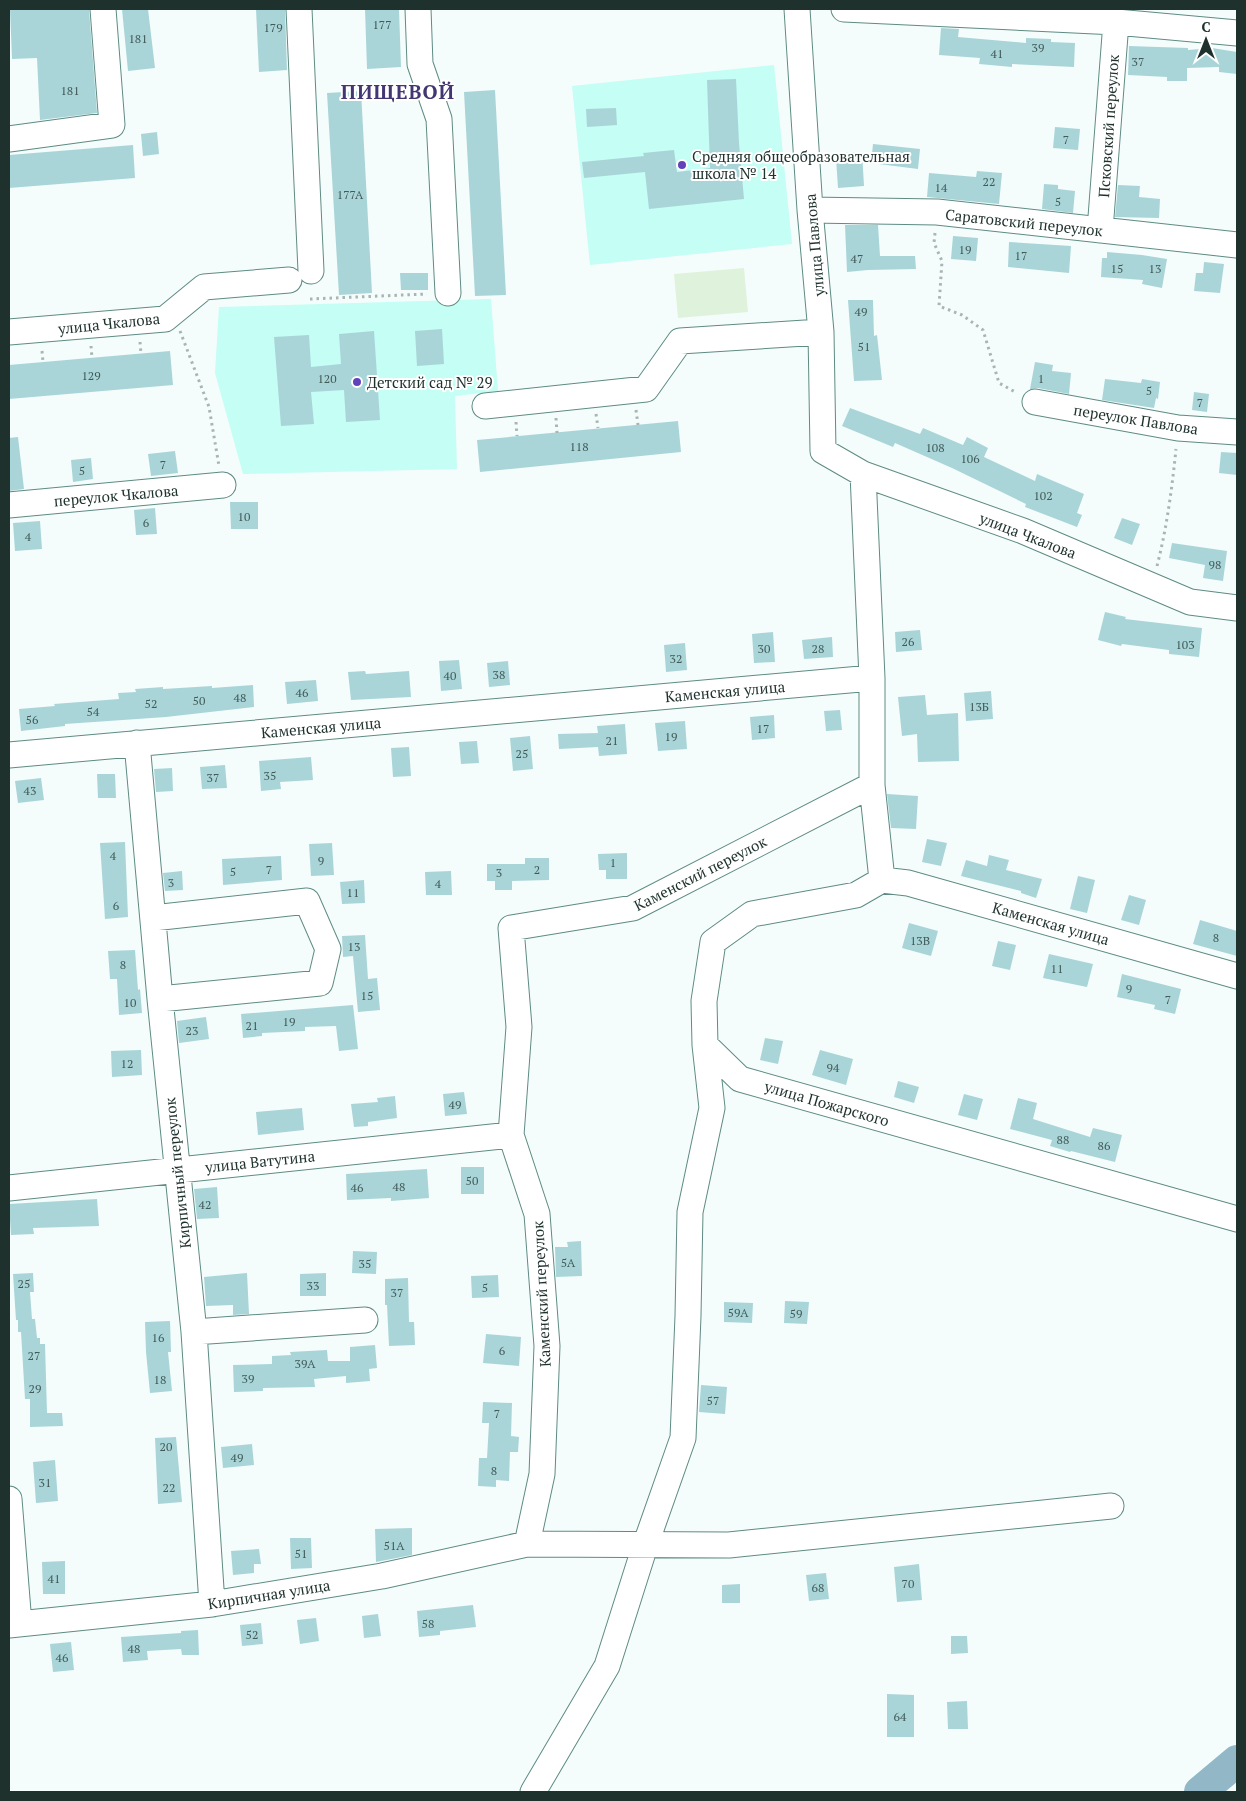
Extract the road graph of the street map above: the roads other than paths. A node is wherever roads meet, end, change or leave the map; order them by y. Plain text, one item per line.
1 (103, 9) edge
2 (299, 9) edge
3 (418, 9) edge
4 (797, 9) edge
5 (844, 9) edge
6 (1116, 22) junction
7 (1237, 33) edge
8 (9, 139) edge
9 (810, 210) junction
10 (1100, 230) junction
11 (1237, 245) edge
12 (312, 271) dead end
13 (288, 280) dead end
14 (448, 293) road end
15 (9, 332) edge
16 (821, 332) junction
17 (1035, 402) road end
18 (485, 406) dead end
19 (1237, 432) edge
20 (823, 451) joint
21 (863, 474) junction
22 (222, 485) road end
23 (9, 505) edge
24 (1237, 608) edge
25 (872, 678) junction
26 (137, 743) junction
27 (9, 755) edge
28 (872, 785) junction
29 (882, 880) junction
30 (153, 918) junction
31 (1237, 976) edge
32 (160, 999) junction
33 (705, 1045) junction
34 (511, 1135) junction
35 (177, 1169) junction
36 (9, 1188) edge
37 (1237, 1219) edge
38 (365, 1320) dead end
39 (194, 1332) junction
40 (9, 1499) edge
41 (1111, 1506) dead end
42 (527, 1544) junction
43 (645, 1546) junction
44 (212, 1604) junction
45 (14, 1624) edge
46 (533, 1792) edge

1 - 8 street
2 - 12 street
3 - 14 street
4 - 9 street, улица Павлова
5 - 6 street
6 - 7 street
6 - 10 street, Псковский переулок
9 - 10 street, Саратовский переулок
9 - 16 street, улица Павлова
10 - 11 street, Саратовский переулок
13 - 15 street, улица Чкалова
16 - 18 street
16 - 20 street, улица Павлова
17 - 19 street, переулок Павлова
20 - 21 street, улица Чкалова
21 - 24 street, улица Чкалова
21 - 25 street
22 - 23 street, переулок Чкалова
25 - 26 street, Каменская улица
25 - 28 street
26 - 27 street, Каменская улица
26 - 30 street, Кирпичный переулок
28 - 29 street
28 - 34 street, Каменский переулок
29 - 31 street, Каменская улица
29 - 33 street
30 - 32 street, Кирпичный переулок
30 - 32 street
32 - 35 street, Кирпичный переулок
33 - 37 street, улица Пожарского
33 - 43 street
34 - 35 street, улица Ватутина
34 - 42 street, Каменский переулок
35 - 36 street, улица Ватутина
35 - 39 street, Кирпичный переулок
38 - 39 street
39 - 44 street, Кирпичный переулок
40 - 45 street
41 - 43 street, Кирпичная улица
42 - 43 street, Кирпичная улица
42 - 44 street, Кирпичная улица
43 - 46 street
44 - 45 street, Кирпичная улица

